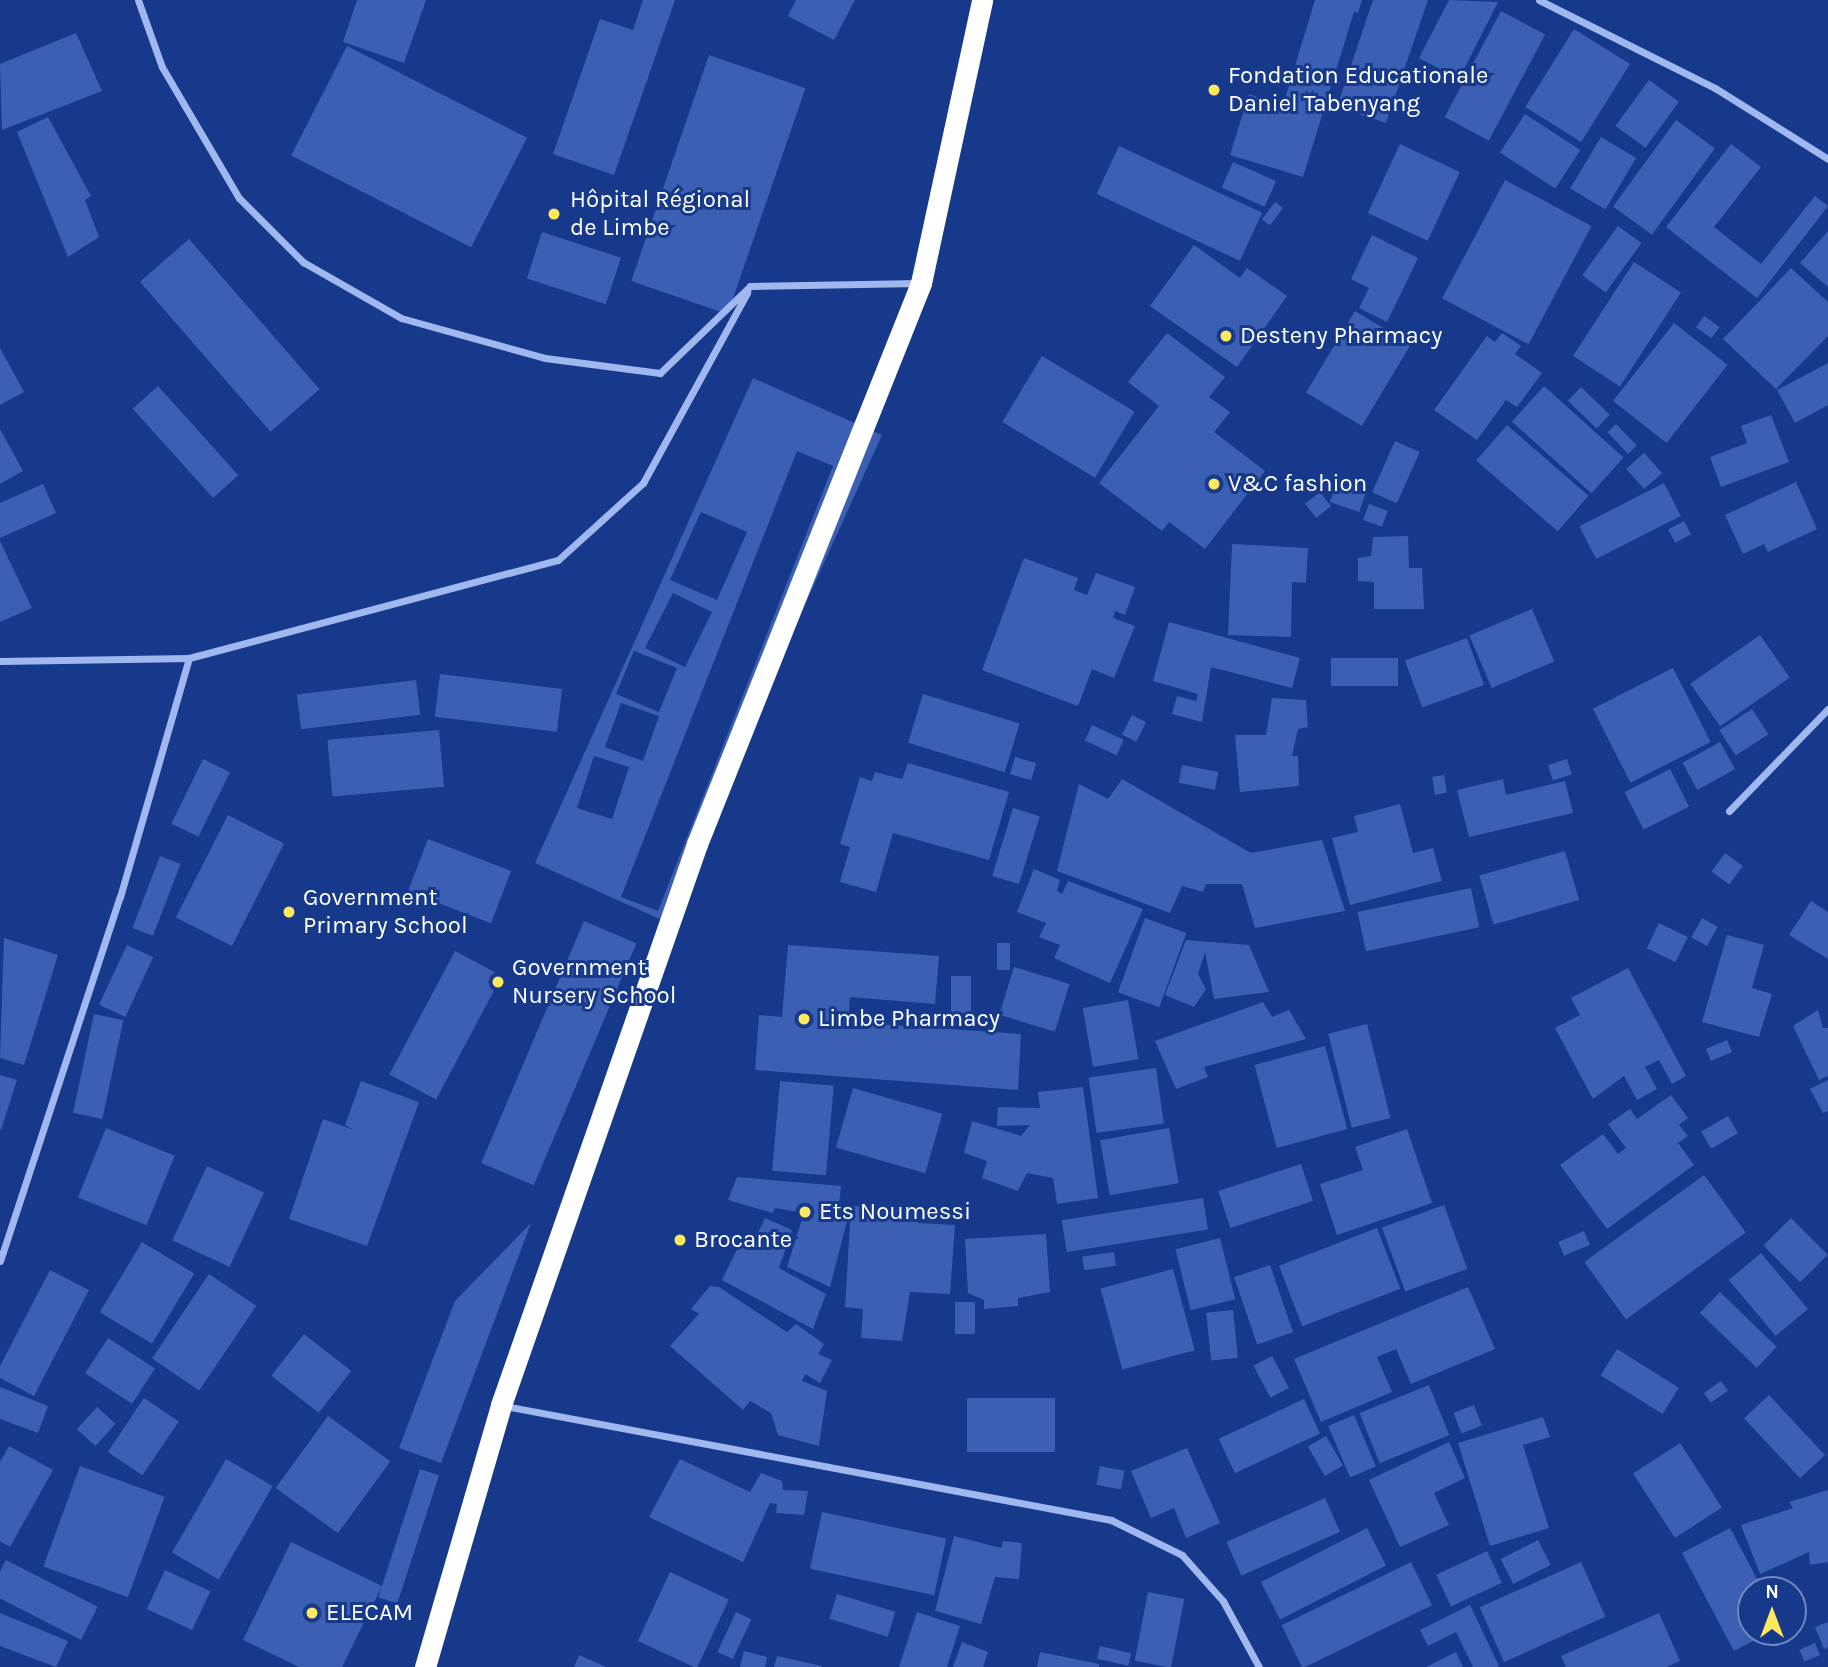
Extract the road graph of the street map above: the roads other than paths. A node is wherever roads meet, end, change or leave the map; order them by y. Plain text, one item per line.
1 (138, 0) edge
2 (982, 0) edge
3 (1539, 0) edge
4 (1828, 159) edge
5 (921, 283) junction
6 (750, 286) junction
7 (189, 658) junction
8 (0, 661) edge
9 (1828, 709) edge
10 (1729, 811) dead end
11 (0, 1261) edge
12 (500, 1405) junction
13 (425, 1667) edge
14 (1259, 1667) edge

1 - 6 street
2 - 5 highway
3 - 4 street
5 - 6 street
5 - 12 highway
6 - 7 street
7 - 8 street
7 - 11 street
9 - 10 street
12 - 13 highway
12 - 14 street

